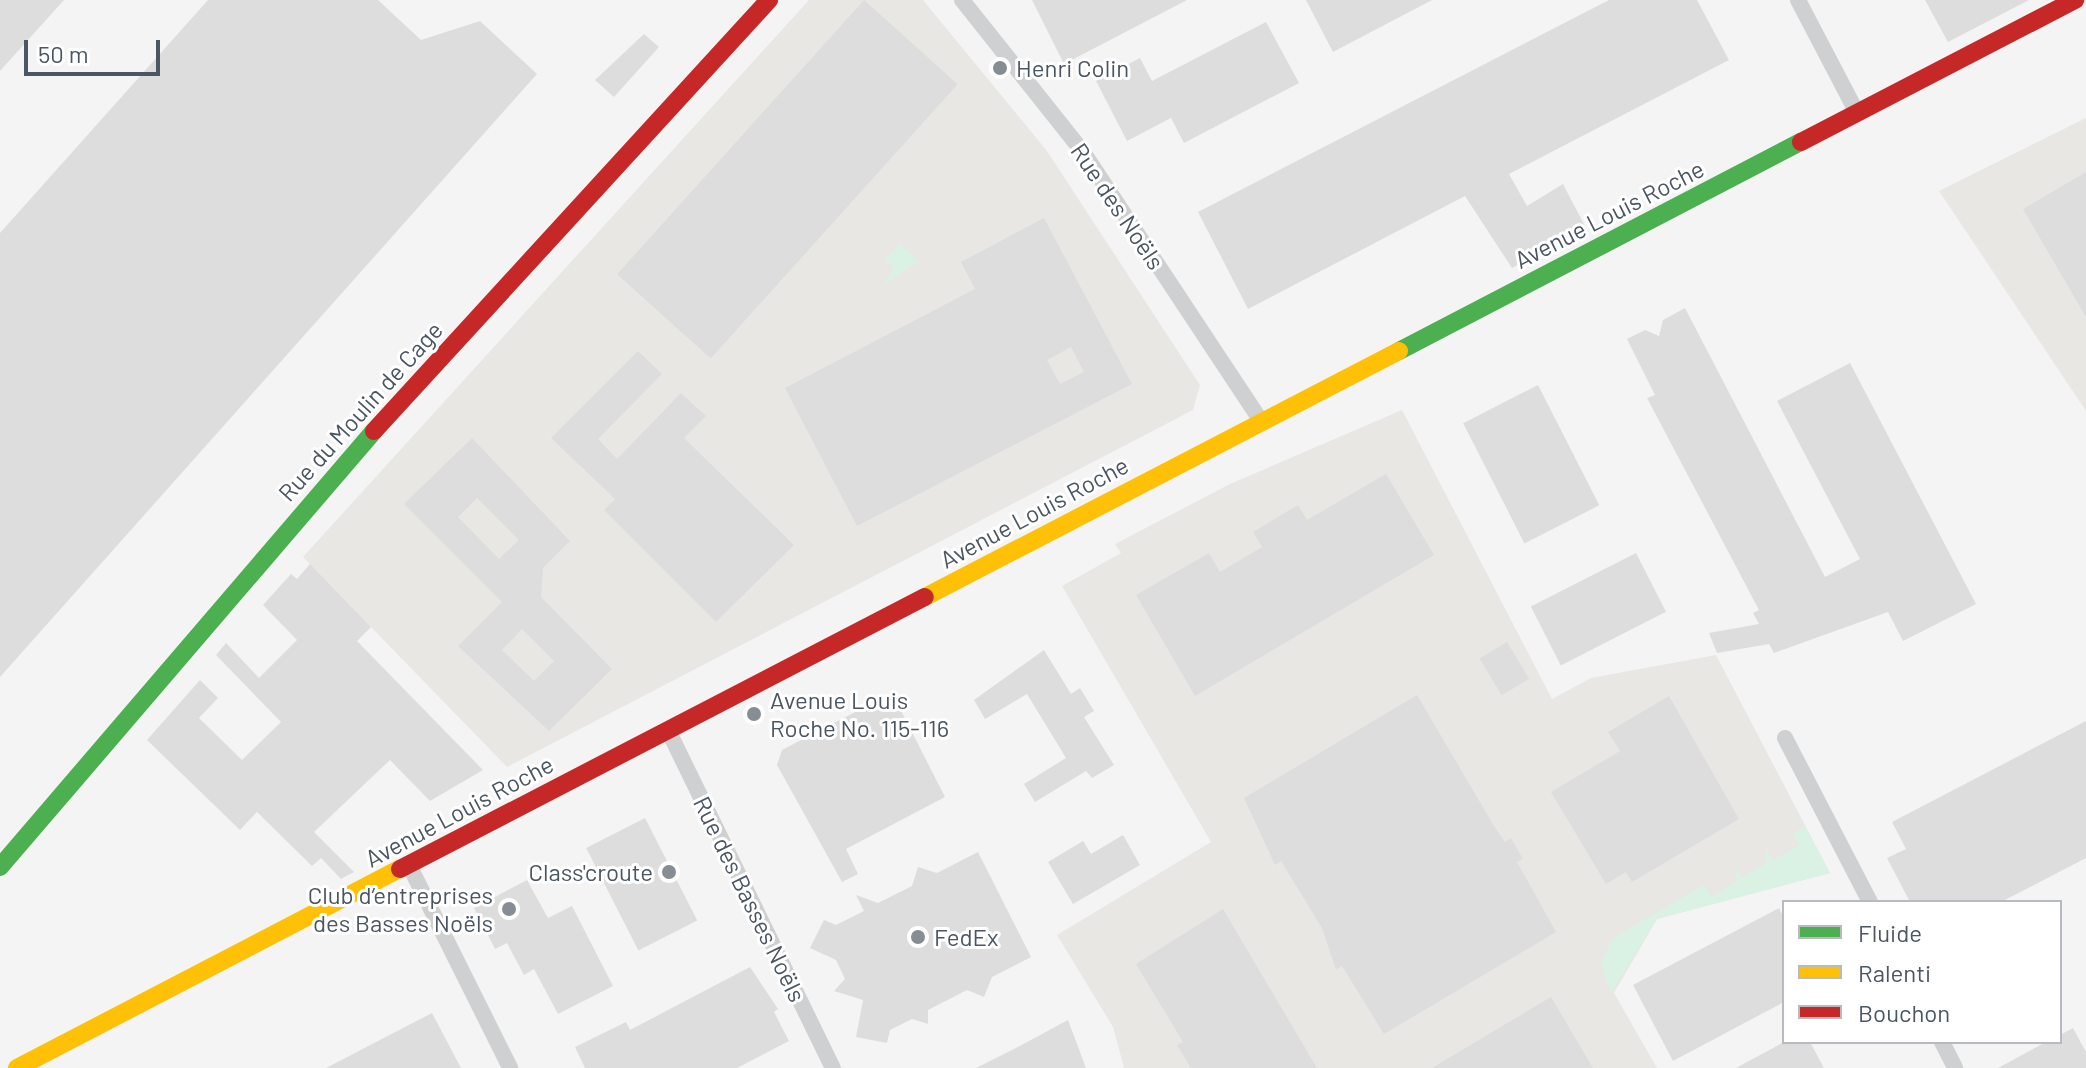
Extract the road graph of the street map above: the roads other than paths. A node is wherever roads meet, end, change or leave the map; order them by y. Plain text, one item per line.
1 (769, 0) edge
2 (962, 0) edge
3 (1798, 0) edge
4 (2075, 0) edge
5 (1857, 113) junction
6 (1261, 421) junction
7 (668, 730) junction
8 (1785, 738) dead end
9 (409, 865) junction
10 (0, 867) edge
11 (1869, 900) edge
12 (1943, 1044) edge
13 (17, 1068) edge
14 (510, 1068) edge
15 (833, 1068) edge
16 (1955, 1068) edge

1 - 10 main road, Rue du Moulin de Cage
2 - 6 street, Rue des Noëls
3 - 5 street
4 - 5 main road, Avenue Louis Roche
5 - 6 main road, Avenue Louis Roche
6 - 7 main road, Avenue Louis Roche
7 - 9 main road, Avenue Louis Roche
7 - 15 street, Rue des Basses Noëls
8 - 11 street
9 - 13 main road, Avenue Louis Roche
9 - 14 street
12 - 16 street

